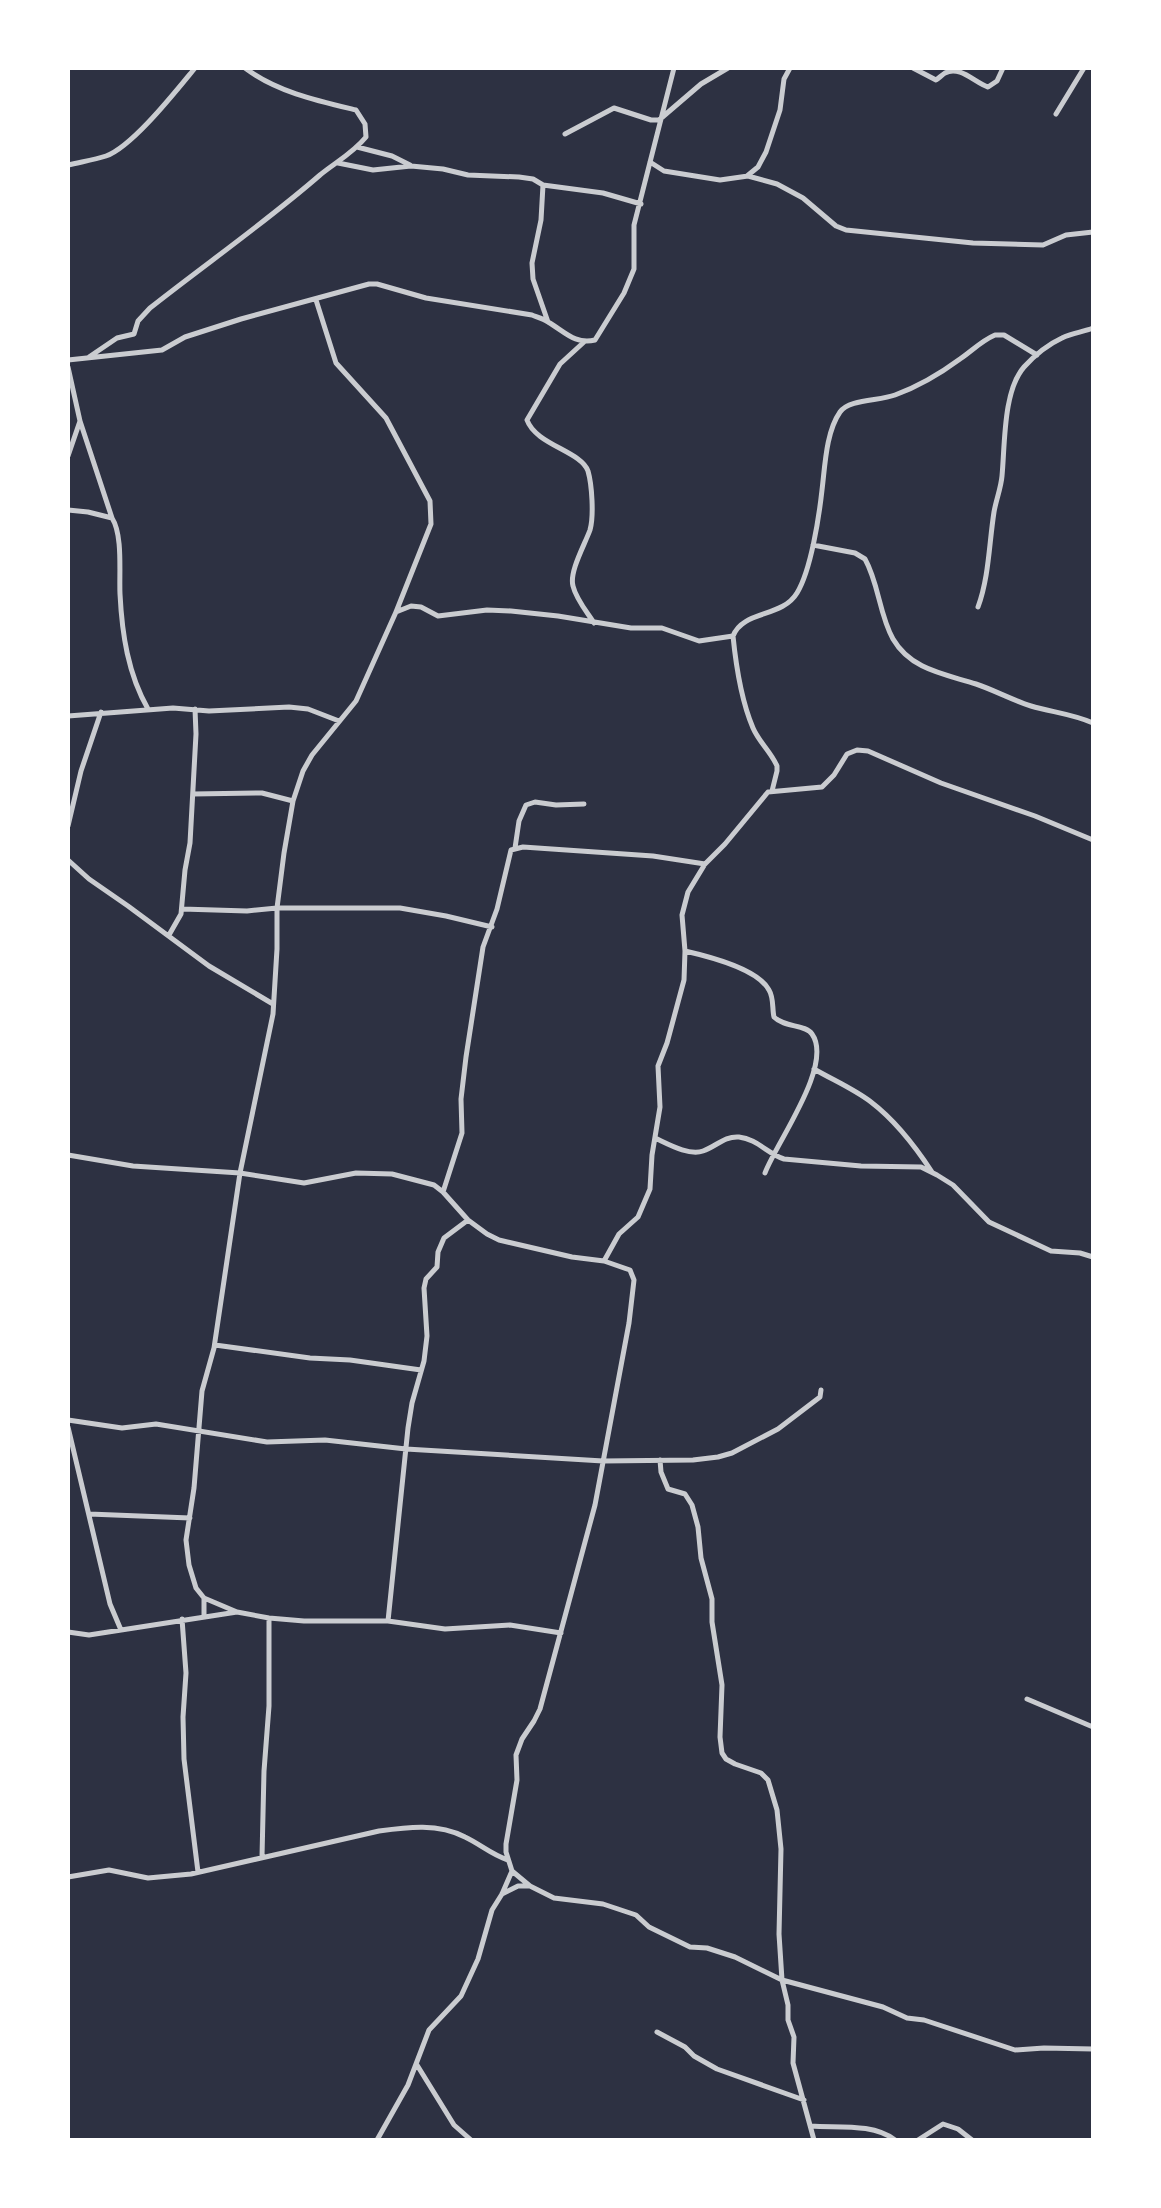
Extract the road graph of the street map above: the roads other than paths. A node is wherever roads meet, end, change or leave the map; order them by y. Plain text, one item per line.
1 (195, 68) edge
2 (245, 68) edge
3 (674, 68) edge
4 (728, 68) edge
5 (790, 68) edge
6 (913, 68) edge
7 (1003, 68) edge
8 (1074, 68) edge
9 (1083, 70) edge
10 (1056, 114) dead end
11 (659, 120) junction
12 (565, 134) dead end
13 (357, 147) junction
14 (650, 162) junction
15 (338, 163) junction
16 (68, 165) edge
17 (411, 166) junction
18 (746, 177) junction
19 (543, 185) junction
20 (640, 204) junction
21 (1093, 232) edge
22 (316, 300) junction
23 (548, 321) junction
24 (1093, 328) edge
25 (584, 342) junction
26 (1037, 355) junction
27 (89, 357) junction
28 (68, 360) edge
29 (68, 367) edge
30 (80, 421) junction
31 (68, 456) edge
32 (68, 510) edge
33 (111, 518) junction
34 (813, 545) junction
35 (978, 607) dead end
36 (396, 612) junction
37 (594, 623) junction
38 (733, 636) junction
39 (148, 709) junction
40 (195, 709) junction
41 (101, 712) junction
42 (68, 716) edge
43 (339, 721) junction
44 (1093, 723) edge
45 (772, 791) junction
46 (193, 794) junction
47 (293, 801) junction
48 (584, 804) dead end
49 (68, 826) edge
50 (1093, 840) edge
51 (515, 848) junction
52 (68, 860) edge
53 (705, 864) junction
54 (277, 908) junction
55 (182, 909) junction
56 (492, 927) junction
57 (169, 935) junction
58 (685, 951) junction
59 (273, 1004) junction
60 (814, 1069) junction
61 (655, 1138) junction
62 (68, 1155) edge
63 (773, 1156) junction
64 (932, 1172) junction
65 (240, 1173) junction
66 (765, 1173) dead end
67 (443, 1192) junction
68 (468, 1220) junction
69 (1093, 1257) edge
70 (604, 1261) junction
71 (215, 1345) junction
72 (421, 1370) junction
73 (821, 1390) dead end
74 (68, 1420) edge
75 (68, 1427) edge
76 (200, 1430) junction
77 (406, 1448) junction
78 (660, 1460) junction
79 (603, 1461) junction
80 (89, 1514) junction
81 (190, 1518) junction
82 (204, 1598) junction
83 (237, 1612) junction
84 (204, 1616) junction
85 (269, 1618) junction
86 (181, 1619) junction
87 (388, 1621) junction
88 (121, 1630) junction
89 (68, 1632) edge
90 (561, 1633) junction
91 (1027, 1699) dead end
92 (1093, 1727) edge
93 (262, 1857) junction
94 (509, 1860) junction
95 (512, 1871) junction
96 (198, 1872) junction
97 (68, 1877) edge
98 (530, 1886) junction
99 (502, 1894) junction
100 (782, 1980) junction
101 (657, 2032) dead end
102 (1093, 2049) edge
103 (417, 2065) junction
104 (804, 2100) junction
105 (811, 2126) junction
106 (377, 2140) edge
107 (471, 2140) edge
108 (814, 2140) edge
109 (895, 2140) edge
110 (918, 2140) edge
111 (972, 2140) edge

1 - 16 street
2 - 13 street
3 - 11 street
4 - 11 street
5 - 18 street
6 - 7 street
8 - 9 street
9 - 10 street
11 - 12 street
11 - 14 street
13 - 15 street
13 - 17 street
14 - 18 street
14 - 20 street
15 - 17 street
15 - 27 street
17 - 19 street
18 - 21 street
19 - 20 street
19 - 23 street
20 - 25 street
22 - 23 street
22 - 27 street
22 - 36 street
23 - 25 street
24 - 26 street
25 - 37 street
26 - 34 street
26 - 35 street
27 - 28 street
29 - 30 street
30 - 31 street
30 - 33 street
32 - 33 street
33 - 39 street
34 - 38 street
34 - 44 street
36 - 37 street
36 - 43 street
37 - 38 street
38 - 45 street
39 - 40 street
39 - 41 street
40 - 43 street
40 - 46 street
41 - 42 street
41 - 49 street
43 - 47 street
45 - 50 street
45 - 53 street
46 - 47 street
46 - 55 street
47 - 54 street
48 - 51 street
51 - 53 street
51 - 56 street
52 - 57 street
53 - 58 street
54 - 55 street
54 - 56 street
54 - 59 street
55 - 57 street
56 - 67 street
57 - 59 street
58 - 60 street
58 - 61 street
59 - 65 street
60 - 63 street
60 - 64 street
61 - 63 street
61 - 70 street
62 - 65 street
63 - 64 street
63 - 66 street
64 - 69 street
65 - 67 street
65 - 71 street
67 - 68 street
68 - 70 street
68 - 72 street
70 - 79 street
71 - 72 street
71 - 76 street
72 - 77 street
73 - 78 street
74 - 76 street
75 - 80 street
76 - 77 street
76 - 81 street
77 - 79 street
77 - 87 street
78 - 79 street
78 - 100 street
79 - 90 street
80 - 81 street
80 - 88 street
81 - 82 street
82 - 83 street
82 - 84 street
83 - 84 street
83 - 85 street
84 - 86 street
85 - 87 street
85 - 93 street
86 - 88 street
86 - 96 street
87 - 90 street
88 - 89 street
90 - 94 street
91 - 92 street
93 - 94 street
93 - 96 street
94 - 95 street
95 - 98 street
95 - 99 street
96 - 97 street
98 - 99 street
98 - 100 street
99 - 103 street
100 - 102 street
100 - 104 street
101 - 104 street
103 - 106 street
103 - 107 street
104 - 105 street
105 - 108 street
105 - 109 street
110 - 111 street

